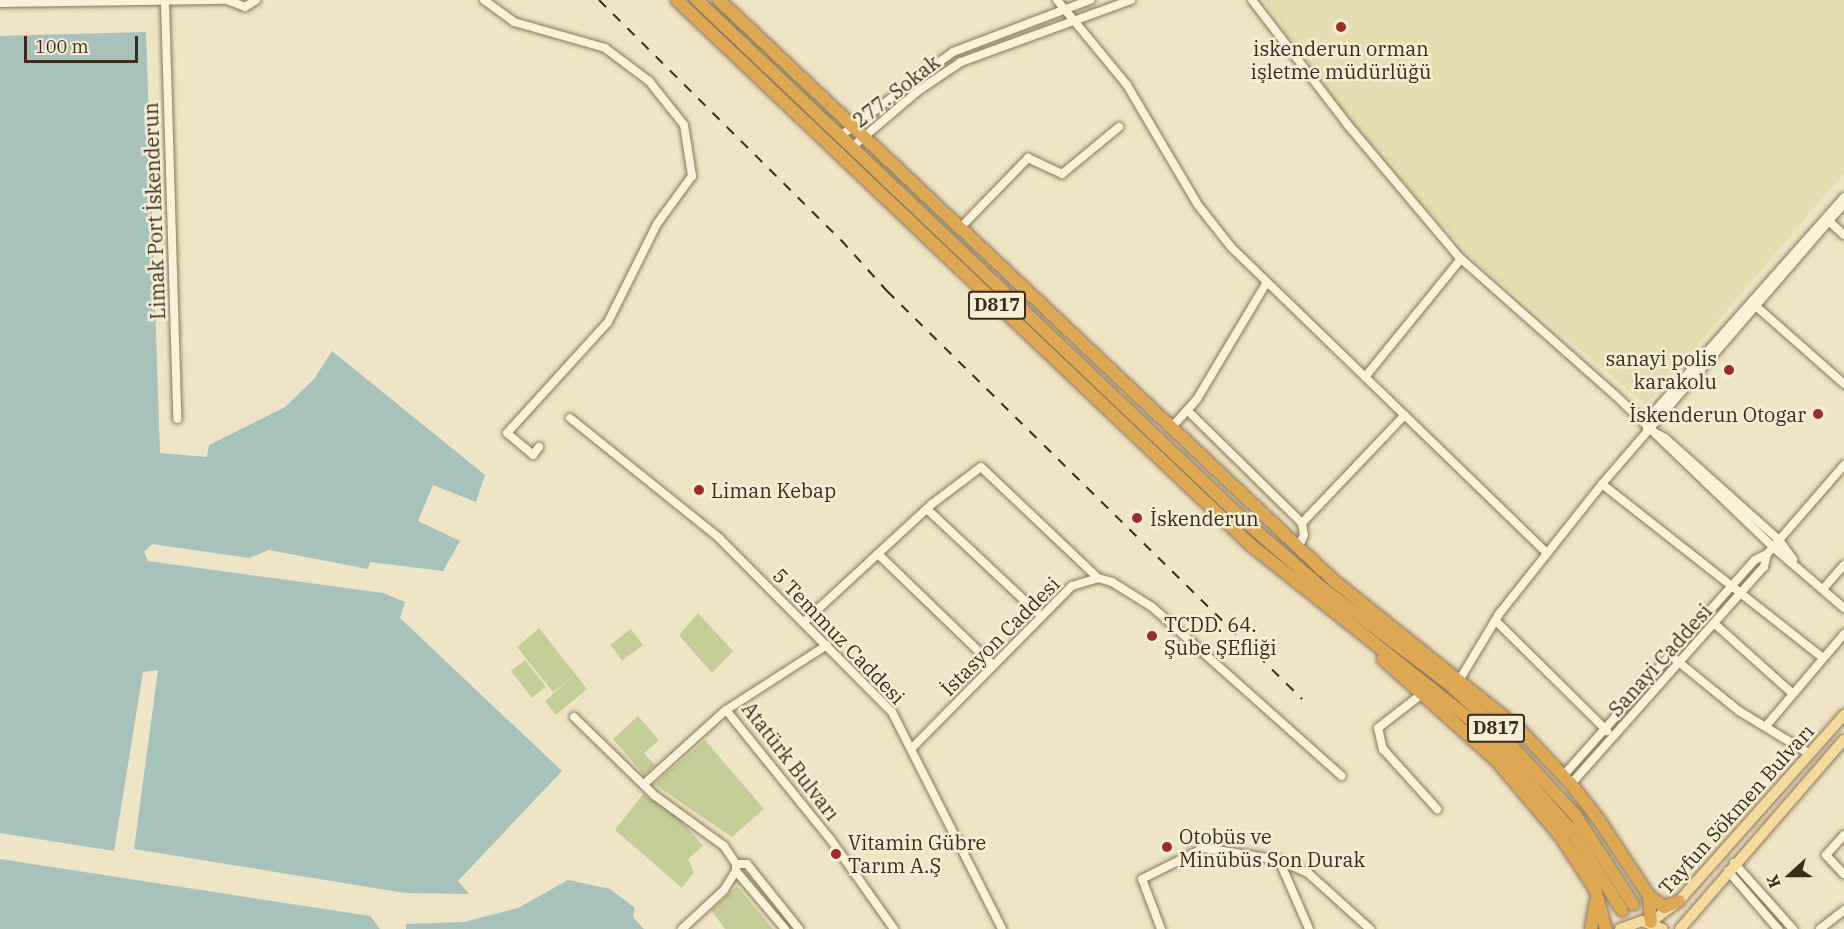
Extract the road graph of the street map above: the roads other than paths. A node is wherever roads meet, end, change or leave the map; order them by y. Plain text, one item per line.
1 (225, 0) edge
2 (256, 0) edge
3 (484, 0) edge
4 (677, 0) edge
5 (697, 0) edge
6 (719, 0) edge
7 (1057, 0) edge
8 (1090, 0) edge
9 (1131, 0) edge
10 (1252, 0) edge
11 (0, 3) edge
12 (165, 3) junction
13 (1064, 10) junction
14 (1076, 20) junction
15 (850, 127) junction
16 (1119, 128) dead end
17 (839, 137) junction
18 (862, 138) junction
19 (850, 148) junction
20 (1844, 197) edge
21 (1844, 204) edge
22 (1830, 222) junction
23 (960, 228) junction
24 (1844, 235) edge
25 (1461, 259) junction
26 (1267, 282) junction
27 (1757, 308) junction
28 (1365, 377) junction
29 (1844, 384) edge
30 (1187, 410) junction
31 (1405, 415) junction
32 (570, 418) dead end
33 (177, 419) dead end
34 (1171, 428) junction
35 (1647, 429) junction
36 (539, 447) dead end
37 (1844, 465) edge
38 (1602, 484) junction
39 (927, 509) junction
40 (1302, 524) junction
41 (1776, 544) junction
42 (1298, 548) junction
43 (1547, 553) junction
44 (878, 554) junction
45 (1767, 555) junction
46 (1844, 565) edge
47 (1098, 578) junction
48 (1732, 585) junction
49 (1823, 589) junction
50 (1743, 591) junction
51 (1323, 603) junction
52 (1844, 608) edge
53 (1041, 616) junction
54 (1495, 620) junction
55 (804, 622) junction
56 (1714, 624) junction
57 (1844, 634) edge
58 (827, 645) junction
59 (1670, 655) junction
60 (1823, 658) junction
61 (1680, 663) junction
62 (993, 665) junction
63 (1460, 679) junction
64 (1423, 693) junction
65 (1792, 693) junction
66 (726, 710) junction
67 (1844, 715) edge
68 (574, 717) dead end
69 (1766, 726) junction
70 (1605, 729) junction
71 (1613, 738) junction
72 (1844, 740) edge
73 (913, 747) junction
74 (1810, 754) junction
75 (1822, 765) junction
76 (1342, 776) dead end
77 (1567, 780) junction
78 (644, 784) junction
79 (1437, 810) dead end
80 (1844, 835) edge
81 (1279, 860) junction
82 (736, 867) junction
83 (1731, 867) junction
84 (1844, 874) edge
85 (1595, 889) junction
86 (1649, 896) junction
87 (1679, 901) junction
88 (1844, 910) edge
89 (1651, 922) junction
90 (681, 929) edge
91 (785, 929) edge
92 (799, 929) edge
93 (894, 929) edge
94 (1002, 929) edge
95 (1161, 929) edge
96 (1309, 929) edge
97 (1370, 929) edge
98 (1591, 929) edge
99 (1606, 929) edge
100 (1620, 929) edge
101 (1663, 929) edge
102 (1680, 929) edge
103 (1778, 929) edge
104 (1793, 929) edge
105 (1820, 929) edge

1 - 2 street
1 - 12 street
3 - 36 street
4 - 51 highway, D817
5 - 17 highway, D817
6 - 15 highway
7 - 13 street
8 - 13 street, 277. Sokak
9 - 14 street, 277. Sokak
10 - 25 street
11 - 12 street
12 - 33 street, Limak Port İskenderun
13 - 14 street
13 - 15 street, 277. Sokak
14 - 18 street, 277. Sokak
14 - 26 street
15 - 17 street, 277. Sokak
15 - 18 highway
16 - 23 street
17 - 19 highway, D817
18 - 19 street, 277. Sokak
18 - 23 highway
19 - 51 highway, D817
20 - 35 street
21 - 22 street
22 - 24 street
22 - 27 street
23 - 34 highway
25 - 28 street
25 - 35 street
26 - 28 street
26 - 30 street
27 - 29 street
27 - 35 street
28 - 31 street
30 - 34 street
30 - 40 street
31 - 40 street
31 - 43 street
32 - 55 street, 5 Temmuz Caddesi
34 - 42 highway
35 - 38 street
35 - 41 street
37 - 41 street, Sanayi Caddesi
38 - 43 street
38 - 48 street
39 - 44 street
39 - 47 street
39 - 53 street
40 - 42 street
41 - 45 street, Sanayi Caddesi
41 - 49 street
42 - 63 highway
43 - 54 street
44 - 55 street
44 - 62 street
45 - 48 street, Sanayi Caddesi
45 - 50 street, Sanayi Caddesi
46 - 49 street
47 - 53 street, İstasyon Caddesi
47 - 76 street
48 - 50 street
48 - 59 street, Sanayi Caddesi
49 - 52 street
50 - 56 street, Sanayi Caddesi
50 - 60 street
51 - 64 highway
53 - 62 street, İstasyon Caddesi
54 - 63 street
54 - 70 street
55 - 58 street, 5 Temmuz Caddesi
56 - 61 street, Sanayi Caddesi
56 - 65 street
57 - 60 street
58 - 66 street, Atatürk Bulvarı
58 - 73 street, 5 Temmuz Caddesi
59 - 61 street
59 - 70 street, Sanayi Caddesi
60 - 65 street
61 - 69 street
61 - 71 street, Sanayi Caddesi
62 - 73 street, İstasyon Caddesi
63 - 77 highway
64 - 79 street
64 - 85 highway
65 - 69 street
66 - 78 street
66 - 93 street, Atatürk Bulvarı
67 - 74 main road, Tayfun Sökmen Bulvarı
68 - 78 street
69 - 74 street
70 - 71 street
70 - 77 street, Sanayi Caddesi
71 - 77 street, Sanayi Caddesi
72 - 75 main road, Tayfun Sökmen Bulvarı
73 - 94 street, 5 Temmuz Caddesi
74 - 75 main road
74 - 87 main road, Tayfun Sökmen Bulvarı
75 - 83 main road, Tayfun Sökmen Bulvarı
77 - 86 highway
78 - 82 street
80 - 84 street
81 - 95 street
81 - 96 street
81 - 97 street
82 - 90 street
82 - 91 street
82 - 92 street
83 - 102 main road, Tayfun Sökmen Bulvarı
83 - 103 street
83 - 104 street
85 - 98 highway
85 - 99 highway
86 - 87 highway
86 - 89 highway
87 - 89 main road, Tayfun Sökmen Bulvarı
88 - 105 street
89 - 100 main road
89 - 101 main road

